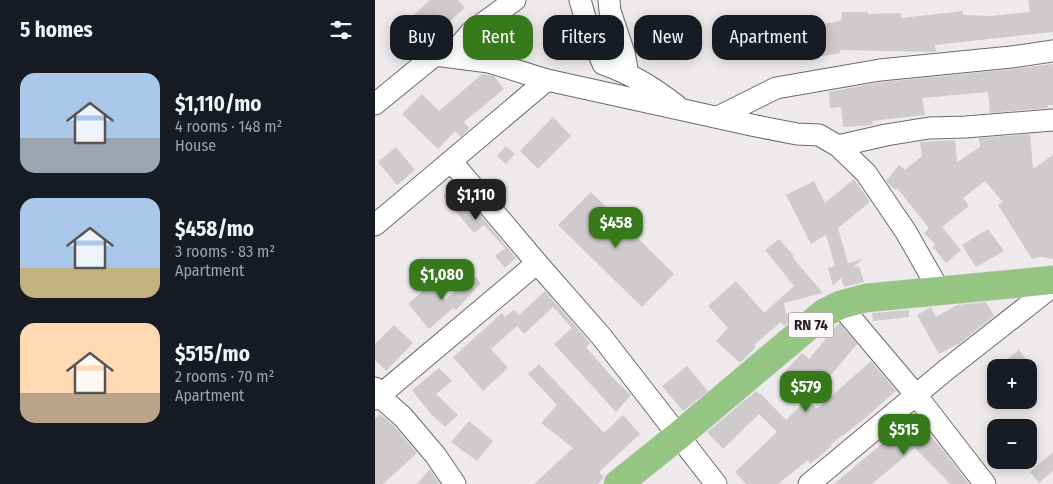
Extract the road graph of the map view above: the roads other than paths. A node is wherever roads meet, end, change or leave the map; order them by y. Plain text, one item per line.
1 (515, 0) edge
2 (580, 0) edge
3 (609, 0) edge
4 (1053, 51) edge
5 (453, 53) edge
6 (453, 57) edge
7 (428, 60) edge
8 (629, 74) junction
9 (547, 80) junction
10 (375, 104) edge
11 (681, 109) junction
12 (719, 117) junction
13 (1053, 120) edge
14 (838, 146) junction
15 (451, 161) junction
16 (375, 225) edge
17 (537, 263) junction
18 (1053, 280) edge
19 (1053, 286) edge
20 (939, 290) junction
21 (840, 305) junction
22 (377, 394) edge
23 (916, 395) junction
24 (679, 436) junction
25 (455, 484) edge
26 (619, 484) edge
27 (717, 484) edge
28 (809, 484) edge
29 (985, 484) edge

1 - 5 street
2 - 8 street
3 - 8 street
4 - 12 street
6 - 9 street
7 - 10 street
8 - 11 street
9 - 11 street
9 - 15 street
11 - 12 street
12 - 14 street
13 - 14 street
14 - 20 street
15 - 16 street
15 - 17 street
17 - 22 street
17 - 24 street
18 - 20 main road, RN 74
19 - 23 street
20 - 21 main road, RN 74
21 - 23 street
21 - 24 main road, RN 74
22 - 25 street
23 - 28 street
23 - 29 street
24 - 26 main road, RN 74
24 - 27 street

